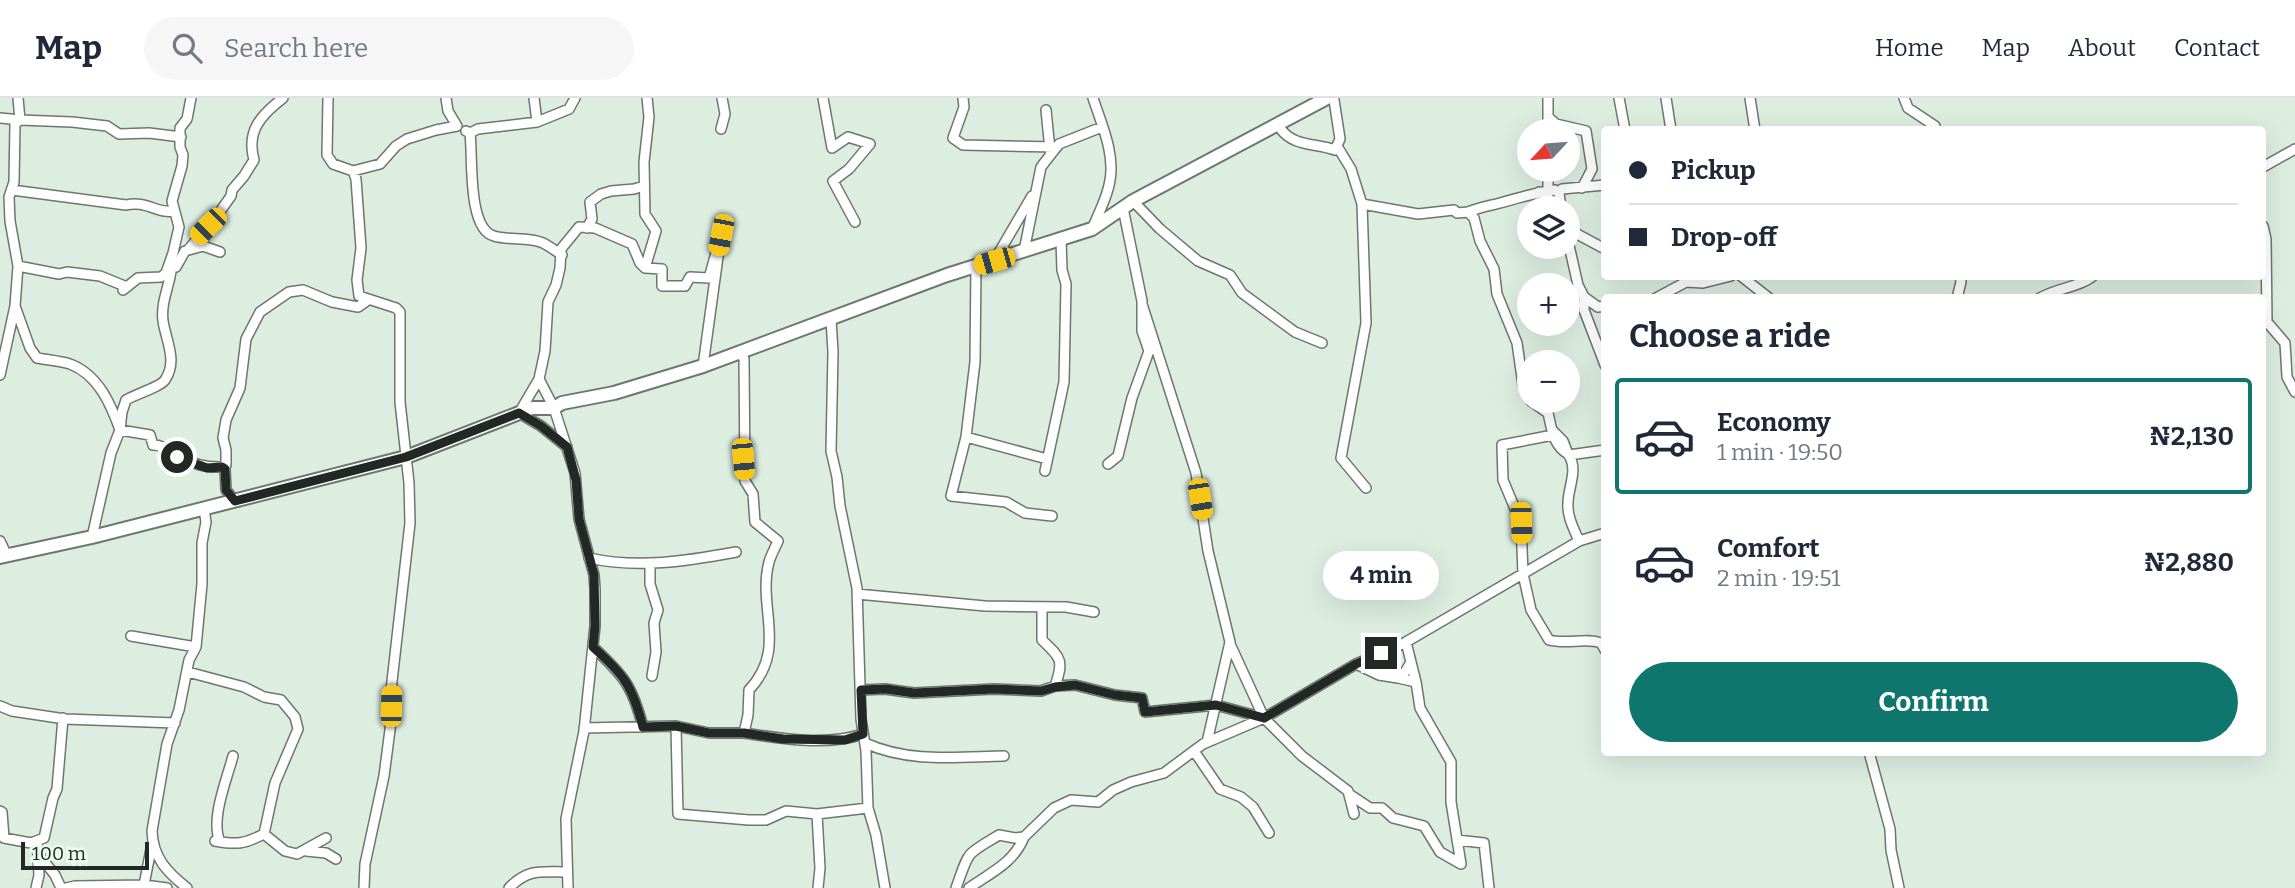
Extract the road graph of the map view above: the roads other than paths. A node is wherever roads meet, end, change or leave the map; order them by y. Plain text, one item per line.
1 (18, 98) edge
2 (191, 98) edge
3 (284, 98) edge
4 (328, 98) edge
5 (446, 98) edge
6 (534, 98) edge
7 (575, 98) edge
8 (647, 98) edge
9 (722, 98) edge
10 (823, 98) edge
11 (963, 98) edge
12 (1093, 98) edge
13 (1548, 98) edge
14 (1619, 98) edge
15 (1666, 98) edge
16 (1750, 98) edge
17 (1905, 98) edge
18 (1330, 99) edge
19 (1046, 110) dead end
20 (1548, 117) joint
21 (0, 118) edge
22 (20, 120) junction
23 (537, 122) junction
24 (456, 124) junction
25 (1624, 126) edge
26 (1670, 126) edge
27 (1754, 126) edge
28 (1934, 126) edge
29 (1102, 127) junction
30 (1280, 128) dead end
31 (721, 129) dead end
32 (470, 133) junction
33 (181, 137) junction
34 (1337, 146) junction
35 (2295, 149) edge
36 (1053, 150) junction
37 (2266, 165) edge
38 (353, 171) junction
39 (1548, 182) edge
40 (644, 186) junction
41 (1601, 186) edge
42 (1037, 187) junction
43 (1583, 188) junction
44 (12, 190) junction
45 (1548, 191) junction
46 (1538, 192) junction
47 (1559, 193) joint
48 (1547, 196) edge
49 (1128, 204) junction
50 (1362, 204) junction
51 (174, 211) junction
52 (1468, 212) junction
53 (855, 222) dead end
54 (587, 228) junction
55 (1092, 229) junction
56 (1580, 236) edge
57 (2266, 239) edge
58 (1061, 240) junction
59 (1601, 247) edge
60 (188, 250) junction
61 (1024, 251) junction
62 (220, 252) dead end
63 (562, 255) junction
64 (1572, 259) edge
65 (172, 260) junction
66 (994, 261) junction
67 (18, 266) junction
68 (976, 266) junction
69 (645, 268) junction
70 (1715, 280) edge
71 (1746, 280) edge
72 (2088, 280) edge
73 (1664, 294) edge
74 (1764, 294) edge
75 (2046, 294) edge
76 (1584, 297) junction
77 (368, 300) junction
78 (1142, 304) junction
79 (15, 306) junction
80 (1601, 307) edge
81 (831, 319) junction
82 (1322, 343) dead end
83 (1518, 350) edge
84 (740, 351) junction
85 (1601, 355) edge
86 (704, 366) junction
87 (0, 375) edge
88 (539, 379) junction
89 (2295, 391) edge
90 (554, 408) junction
91 (519, 413) junction
92 (1548, 413) edge
93 (120, 430) junction
94 (1552, 433) junction
95 (965, 437) junction
96 (567, 447) junction
97 (1601, 451) edge
98 (1569, 455) junction
99 (406, 457) junction
100 (1047, 459) junction
101 (1108, 464) dead end
102 (222, 467) junction
103 (1045, 471) dead end
104 (1366, 488) dead end
105 (235, 501) junction
106 (204, 509) junction
107 (1052, 516) dead end
108 (1601, 534) edge
109 (92, 537) junction
110 (0, 541) edge
111 (1579, 541) junction
112 (736, 552) dead end
113 (3, 556) edge
114 (589, 558) junction
115 (650, 563) junction
116 (1522, 574) junction
117 (857, 594) junction
118 (1042, 608) junction
119 (1094, 612) dead end
120 (131, 636) dead end
121 (1230, 642) junction
122 (1406, 642) junction
123 (1601, 643) edge
124 (196, 647) junction
125 (593, 647) junction
126 (1411, 662) junction
127 (1356, 664) junction
128 (188, 672) junction
129 (652, 676) dead end
130 (1398, 678) junction
131 (1416, 682) junction
132 (1055, 687) junction
133 (861, 690) junction
134 (1216, 705) junction
135 (0, 706) edge
136 (64, 718) junction
137 (1264, 718) junction
138 (175, 723) junction
139 (676, 726) junction
140 (643, 727) junction
141 (584, 728) junction
142 (744, 733) junction
143 (864, 738) junction
144 (1207, 742) junction
145 (1194, 751) junction
146 (233, 756) dead end
147 (1003, 756) dead end
148 (1870, 756) edge
149 (1349, 794) junction
150 (868, 808) junction
151 (0, 811) edge
152 (817, 814) junction
153 (1354, 814) dead end
154 (1269, 833) dead end
155 (264, 834) junction
156 (1024, 837) junction
157 (326, 838) dead end
158 (1457, 840) junction
159 (37, 842) junction
160 (153, 842) junction
161 (305, 851) junction
162 (39, 855) junction
163 (336, 859) dead end
164 (567, 872) junction
165 (144, 885) junction
166 (36, 888) edge
167 (64, 888) edge
168 (167, 888) edge
169 (187, 888) edge
170 (364, 888) edge
171 (509, 888) edge
172 (568, 888) edge
173 (818, 888) edge
174 (885, 888) edge
175 (956, 888) edge
176 (969, 888) edge
177 (1489, 888) edge
178 (1899, 888) edge

1 - 22 street
2 - 33 street
3 - 60 street
4 - 38 street
5 - 24 street
6 - 23 street
7 - 23 street
8 - 40 street
9 - 31 street
10 - 53 street
11 - 36 street
12 - 29 street
13 - 20 street
14 - 25 street
15 - 26 street
16 - 27 street
17 - 28 street
18 - 34 street
18 - 49 street
19 - 36 street
20 - 43 street
21 - 22 street
22 - 33 street
22 - 44 street
23 - 32 street
24 - 32 street
24 - 38 street
29 - 36 street
29 - 55 street
30 - 34 street
32 - 63 street
33 - 51 street
34 - 50 street
35 - 37 street
36 - 42 street
38 - 77 street
39 - 45 street
40 - 54 street
40 - 69 street
41 - 43 street
42 - 61 street
42 - 66 street
43 - 47 street
44 - 51 street
44 - 67 street
45 - 46 street
45 - 47 street
46 - 48 street
46 - 52 street
49 - 55 street
49 - 78 street
49 - 82 street
50 - 52 street
50 - 104 street
51 - 65 street
52 - 83 street
54 - 63 street
54 - 69 street
55 - 58 street
56 - 59 street
57 - 89 street
58 - 61 street
58 - 100 street
60 - 62 street
60 - 65 street
61 - 66 street
63 - 88 street
64 - 76 street
65 - 67 street
65 - 93 street
66 - 68 street
67 - 79 street
68 - 81 street
68 - 95 street
69 - 86 street
70 - 73 street
71 - 74 street
72 - 75 street
76 - 80 street
76 - 85 street
77 - 99 street
77 - 102 street
78 - 101 street
78 - 121 street
79 - 87 street
79 - 93 street
81 - 84 street
81 - 117 street
84 - 86 street
84 - 142 street
86 - 90 street
88 - 90 street
88 - 91 street
90 - 91 street
90 - 96 street
91 - 96 street
91 - 99 street
92 - 94 street
93 - 102 street
93 - 109 street
94 - 98 street
94 - 116 street
95 - 100 street
95 - 107 street
96 - 114 street
97 - 98 street
98 - 111 street
99 - 105 street
99 - 170 street
100 - 103 street
102 - 105 street
105 - 106 street
106 - 109 street
106 - 124 street
108 - 111 street
109 - 113 street
110 - 113 street
111 - 116 street
112 - 115 street
114 - 115 street
114 - 125 street
115 - 129 street
116 - 122 street
116 - 123 street
117 - 118 street
117 - 133 street
118 - 119 street
118 - 132 street
120 - 124 street
121 - 134 street
121 - 137 street
122 - 126 street
122 - 127 street
124 - 128 street
125 - 140 street
125 - 141 street
126 - 130 street
126 - 131 street
127 - 130 street
127 - 137 street
128 - 138 street
128 - 155 street
130 - 131 street
131 - 158 street
132 - 133 street
132 - 134 street
133 - 143 street
134 - 137 street
134 - 144 street
135 - 136 street
136 - 138 street
136 - 159 street
137 - 144 street
137 - 149 street
138 - 160 street
139 - 140 street
139 - 142 street
139 - 152 street
140 - 141 street
141 - 164 street
142 - 143 street
143 - 147 street
143 - 150 street
144 - 145 street
145 - 154 street
145 - 156 street
146 - 155 street
148 - 178 street
149 - 153 street
149 - 158 street
150 - 152 street
150 - 174 street
151 - 159 street
152 - 173 street
155 - 161 street
156 - 175 street
156 - 176 street
157 - 161 street
158 - 177 street
159 - 162 street
160 - 165 street
160 - 169 street
161 - 163 street
162 - 166 street
162 - 167 street
164 - 171 street
164 - 172 street
165 - 167 street
165 - 168 street

